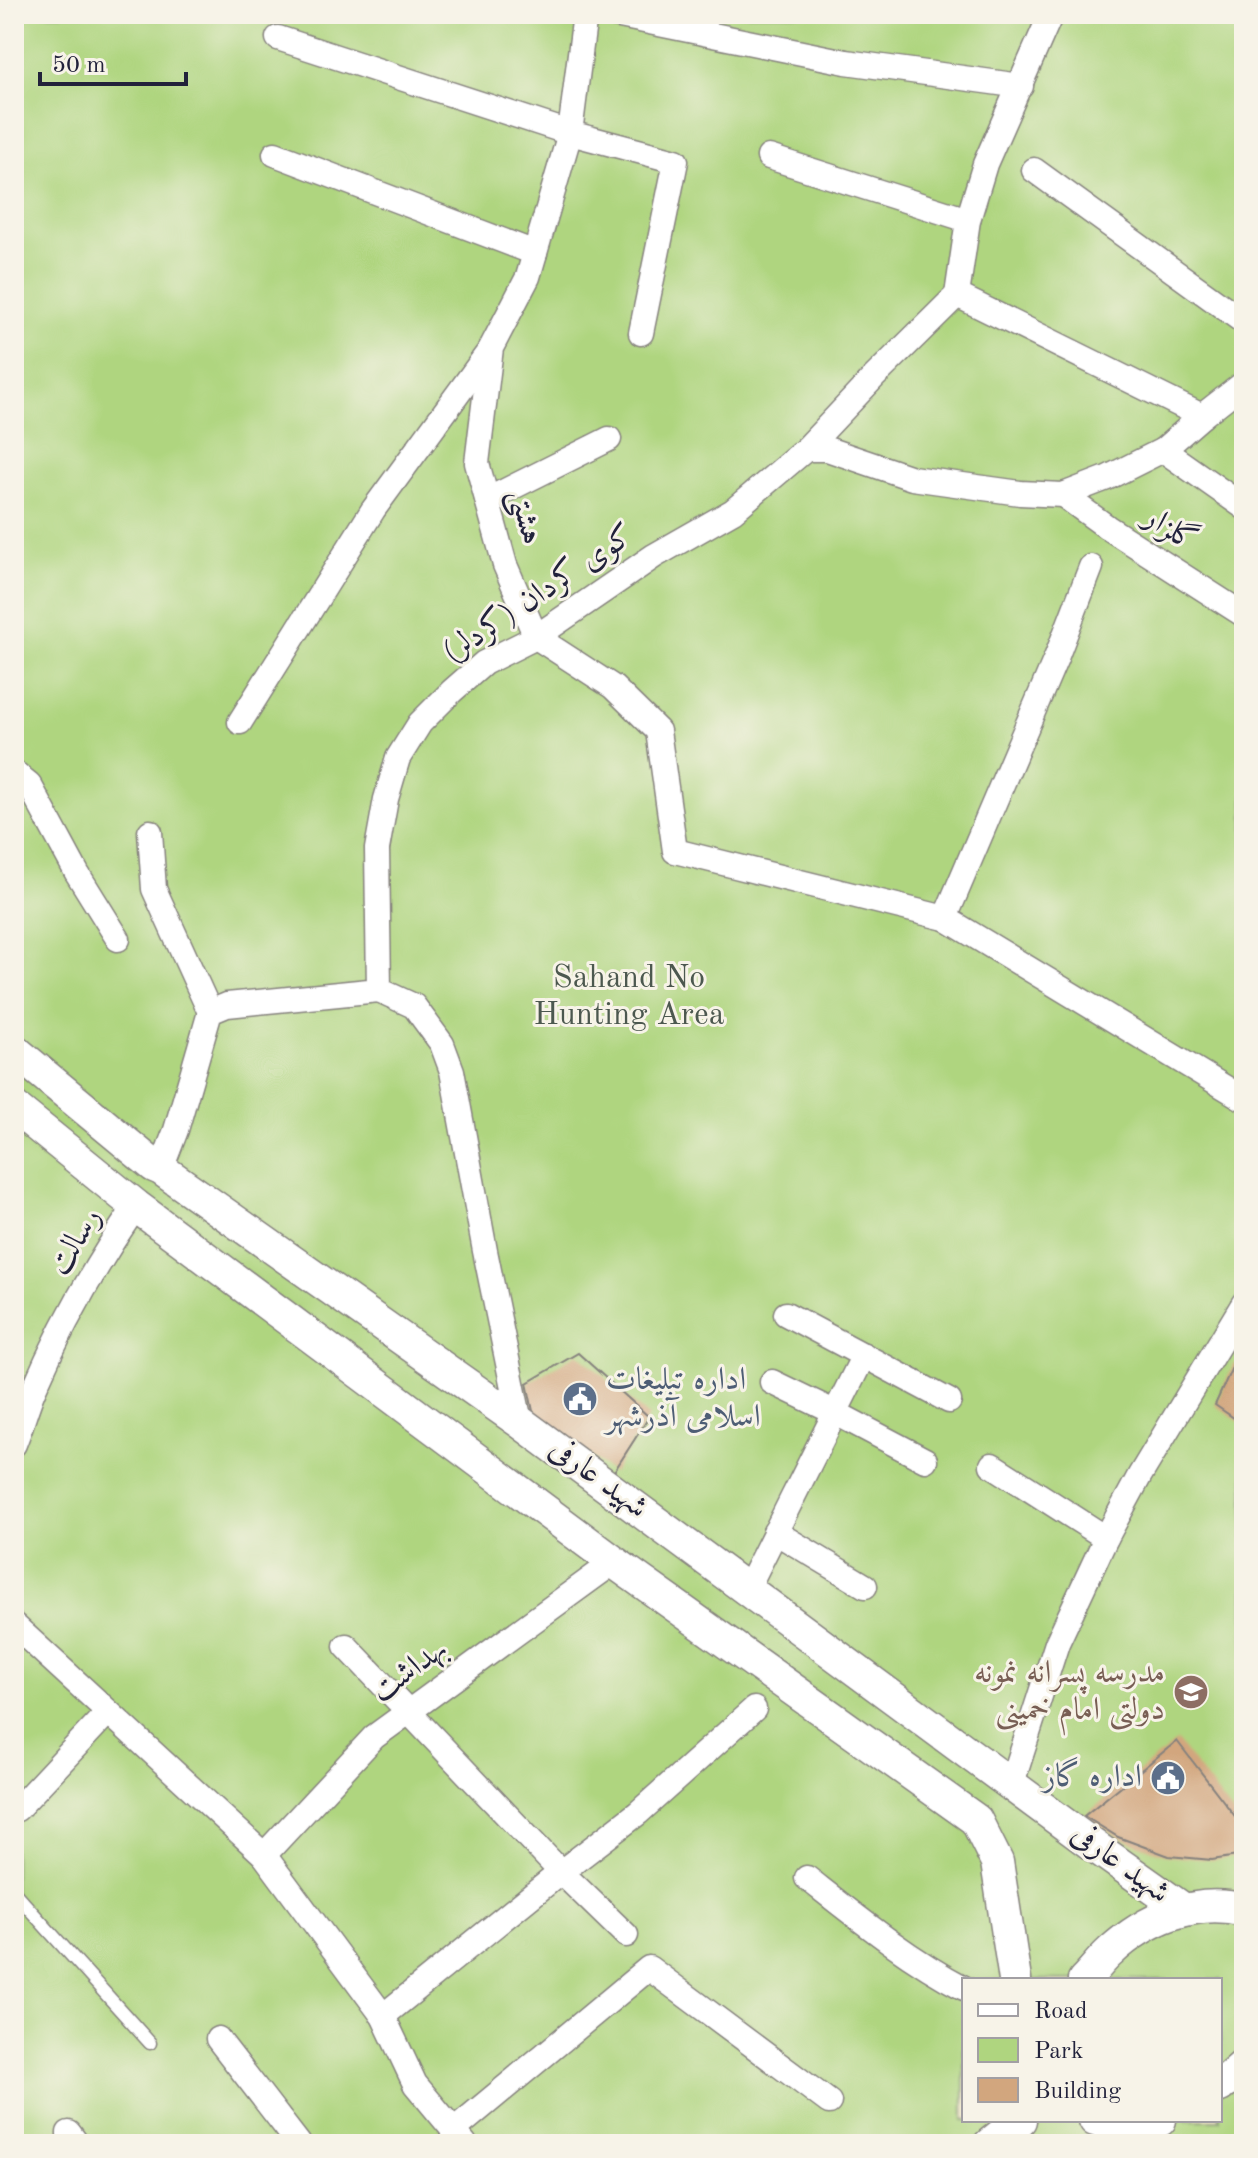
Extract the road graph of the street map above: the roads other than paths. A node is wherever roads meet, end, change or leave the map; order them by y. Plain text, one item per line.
1 (585, 14) edge
2 (610, 14) edge
3 (1051, 14) edge
4 (278, 38) dead end
5 (1021, 86) junction
6 (570, 133) junction
7 (275, 154) dead end
8 (769, 157) dead end
9 (1034, 170) dead end
10 (968, 220) junction
11 (535, 253) junction
12 (957, 295) junction
13 (1244, 322) edge
14 (641, 333) dead end
15 (491, 348) junction
16 (1244, 383) edge
17 (1202, 416) junction
18 (609, 439) dead end
19 (806, 449) junction
20 (1163, 450) junction
21 (1063, 495) junction
22 (487, 500) junction
23 (1244, 507) edge
24 (1091, 567) dead end
25 (1244, 615) edge
26 (536, 637) junction
27 (240, 722) dead end
28 (14, 772) edge
29 (150, 832) dead end
30 (945, 918) junction
31 (118, 939) dead end
32 (379, 990) junction
33 (210, 1012) junction
34 (14, 1050) edge
35 (1244, 1099) edge
36 (14, 1107) edge
37 (161, 1170) junction
38 (136, 1205) junction
39 (1244, 1303) edge
40 (786, 1314) dead end
41 (864, 1355) junction
42 (772, 1382) dead end
43 (23, 1389) edge
44 (949, 1401) dead end
45 (834, 1412) junction
46 (520, 1422) junction
47 (14, 1444) edge
48 (925, 1460) dead end
49 (992, 1465) dead end
50 (775, 1532) junction
51 (1106, 1538) junction
52 (614, 1562) junction
53 (865, 1586) dead end
54 (747, 1589) junction
55 (14, 1625) edge
56 (346, 1646) dead end
57 (754, 1709) dead end
58 (108, 1712) junction
59 (408, 1713) junction
60 (1012, 1783) junction
61 (17, 1809) dead end
62 (264, 1855) junction
63 (561, 1872) junction
64 (807, 1878) dead end
65 (14, 1892) edge
66 (1239, 1904) edge
67 (1183, 1909) junction
68 (626, 1935) dead end
69 (1015, 1978) edge
70 (1086, 1978) edge
71 (962, 1987) edge
72 (383, 2016) junction
73 (218, 2039) dead end
74 (150, 2043) dead end
75 (1244, 2065) edge
76 (1222, 2084) edge
77 (829, 2102) dead end
78 (1018, 2122) edge
79 (1027, 2122) edge
80 (1102, 2122) edge
81 (1152, 2122) edge
82 (1178, 2122) edge
83 (460, 2137) edge
84 (299, 2144) edge
85 (990, 2144) edge
86 (1022, 2144) edge
87 (1160, 2144) edge

1 - 6 street, هشتی
2 - 5 street
3 - 5 street
4 - 6 street
5 - 10 street
6 - 11 street, هشتی
6 - 14 street
7 - 11 street
8 - 10 street
9 - 13 street
10 - 12 street
11 - 15 street, هشتی
12 - 17 street
12 - 19 street, کوی کردان (کردلر)
15 - 22 street, هشتی
15 - 27 street
16 - 17 street
17 - 20 street
18 - 22 street
19 - 21 street
19 - 26 street, کوی کردان (کردلر)
20 - 21 street
20 - 23 street
21 - 25 street, گلزار
22 - 26 street, هشتی
24 - 30 street
26 - 30 street
26 - 32 street, کوی کردان (کردلر)
28 - 31 street
29 - 33 street
30 - 35 street
32 - 33 street
32 - 46 street
33 - 37 street
34 - 37 street, شهید عارفی
36 - 38 street, شهید عارفی
37 - 38 street
37 - 46 street, شهید عارفی
38 - 43 street, رسالت
38 - 52 street, شهید عارفی
39 - 51 street
40 - 41 street
41 - 44 street
41 - 45 street
42 - 45 street
43 - 47 street, رسالت
45 - 48 street
45 - 50 street
46 - 54 street, شهید عارفی
49 - 51 street
50 - 53 street
50 - 54 street
51 - 60 street
52 - 59 street, بهداشت
52 - 69 street, شهید عارفی
54 - 60 street, شهید عارفی
55 - 58 street
56 - 59 street
57 - 63 street
58 - 61 street
58 - 62 street
59 - 62 street, بهداشت
59 - 63 street
60 - 67 street, شهید عارفی
62 - 72 street
63 - 68 street
63 - 72 street
64 - 71 street
65 - 74 lane
66 - 67 street
67 - 70 street
72 - 83 street
73 - 84 street
75 - 76 street
77 - 83 street
78 - 85 street
79 - 86 street
80 - 81 street
82 - 87 street

